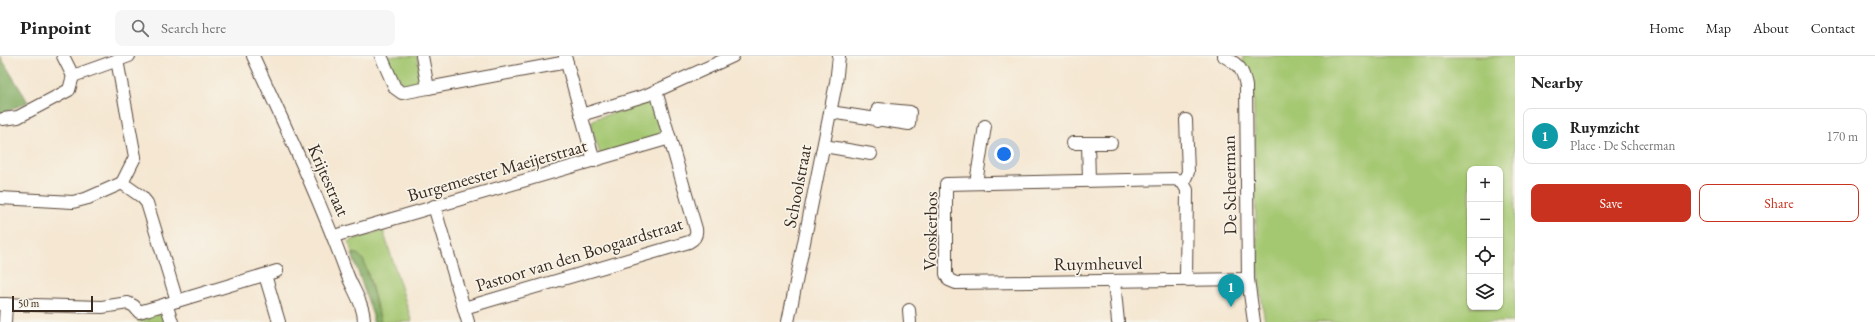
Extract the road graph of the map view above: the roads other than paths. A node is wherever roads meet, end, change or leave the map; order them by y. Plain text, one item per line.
1 (62, 56) edge
2 (129, 56) edge
3 (254, 56) edge
4 (381, 56) edge
5 (422, 56) edge
6 (733, 56) edge
7 (839, 56) edge
8 (1224, 56) edge
9 (566, 59) edge
10 (117, 60) junction
11 (73, 76) junction
12 (428, 88) junction
13 (656, 91) junction
14 (830, 112) junction
15 (581, 115) junction
16 (3, 119) dead end
17 (1186, 120) dead end
18 (877, 121) dead end
19 (985, 126) dead end
20 (670, 138) junction
21 (1088, 143) junction
22 (1112, 143) dead end
23 (1073, 144) dead end
24 (824, 146) junction
25 (871, 154) dead end
26 (594, 161) junction
27 (1089, 180) junction
28 (122, 183) junction
29 (976, 183) junction
30 (1183, 183) junction
31 (0, 198) edge
32 (434, 206) junction
33 (334, 236) junction
34 (277, 271) dead end
35 (265, 275) junction
36 (1248, 278) junction
37 (949, 280) joint
38 (1186, 280) junction
39 (1114, 281) junction
40 (172, 303) junction
41 (3, 304) edge
42 (464, 308) junction
43 (139, 317) edge
44 (5, 322) edge
45 (172, 322) edge
46 (279, 322) edge
47 (364, 322) edge
48 (468, 322) edge
49 (788, 322) edge
50 (1118, 322) edge
51 (1254, 322) edge

1 - 11 street
2 - 10 street
3 - 33 street, Krijtestraat
4 - 12 street
5 - 12 street
6 - 13 street
7 - 14 street, Schoolstraat
8 - 36 street, De Scheerman
9 - 12 street
9 - 15 street
10 - 11 street
10 - 28 street
11 - 16 street
13 - 15 street
13 - 20 street, Pastoor van den Boogaardstraat
14 - 18 street
14 - 24 street, Schoolstraat
15 - 26 street
17 - 30 street
19 - 29 street
20 - 26 street, Burgemeester Maeijerstraat
20 - 42 street, Pastoor van den Boogaardstraat
21 - 22 street
21 - 23 street
21 - 27 street
24 - 25 street
24 - 49 street, Schoolstraat
26 - 32 street, Burgemeester Maeijerstraat
27 - 29 street, Vooskerbos
27 - 30 street, Vooskerbos
28 - 31 street
28 - 40 street
29 - 37 street, Vooskerbos
30 - 38 street
32 - 33 street, Burgemeester Maeijerstraat
32 - 42 street, Pastoor van den Boogaardstraat
33 - 47 street, Krijtestraat
34 - 35 street
35 - 40 street
35 - 46 street
36 - 38 street, Ruymheuvel
36 - 51 street, De Scheerman
37 - 39 street, Ruymheuvel
38 - 39 street, Ruymheuvel
39 - 50 street
40 - 43 street
40 - 45 street
41 - 43 street
41 - 44 street
42 - 48 street, Pastoor van den Boogaardstraat

